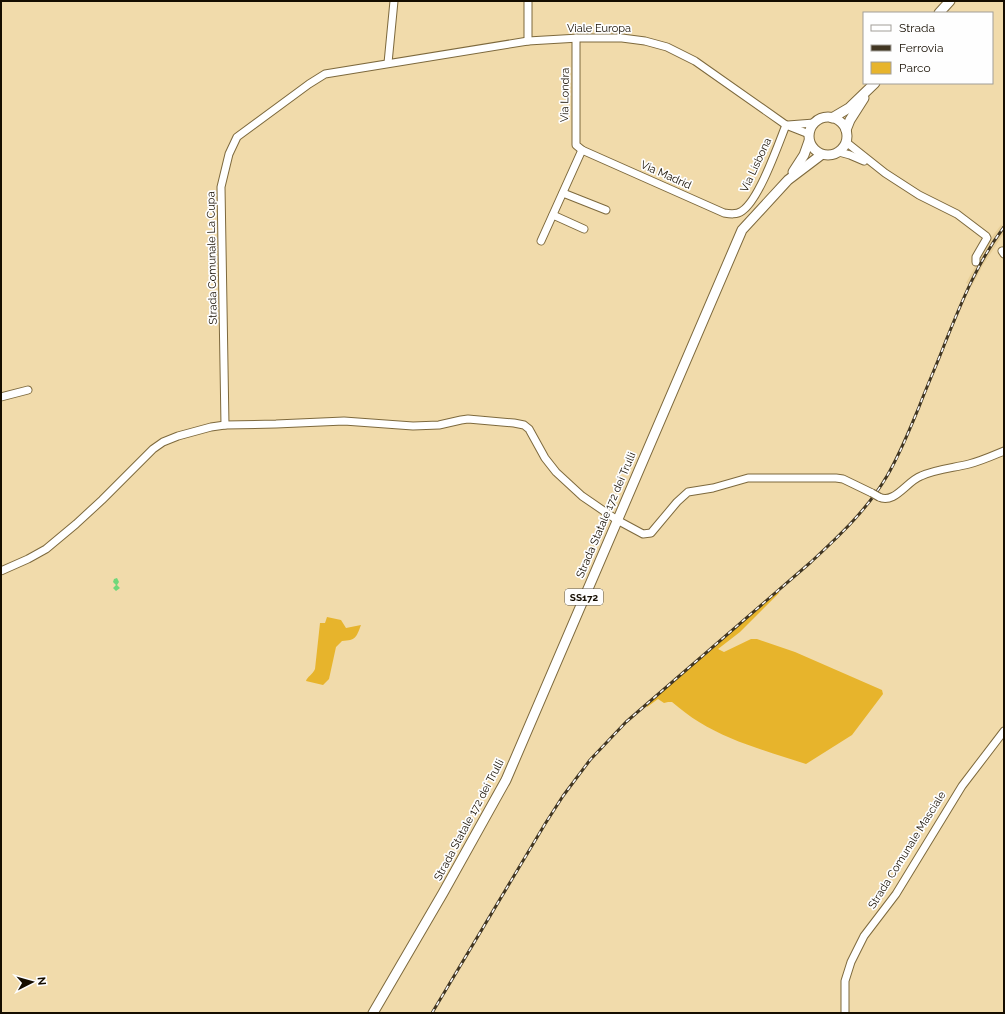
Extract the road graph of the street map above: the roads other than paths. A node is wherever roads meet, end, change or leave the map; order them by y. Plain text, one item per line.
1 (394, 1) edge
2 (528, 1) edge
3 (950, 1) edge
4 (940, 12) edge
5 (576, 38) junction
6 (528, 41) junction
7 (388, 63) junction
8 (873, 85) edge
9 (832, 118) junction
10 (814, 123) junction
11 (786, 125) junction
12 (846, 130) junction
13 (809, 138) junction
14 (846, 142) junction
15 (582, 150) junction
16 (839, 152) junction
17 (821, 155) junction
18 (876, 166) junction
19 (788, 180) junction
20 (563, 193) junction
21 (606, 210) dead end
22 (742, 212) joint
23 (553, 215) junction
24 (584, 228) dead end
25 (541, 241) dead end
26 (976, 262) dead end
27 (28, 390) dead end
28 (1, 397) edge
29 (225, 425) junction
30 (1004, 451) edge
31 (617, 520) junction
32 (1, 571) edge
33 (1004, 731) edge
34 (373, 1013) edge
35 (845, 1013) edge

1 - 7 street
2 - 6 street
3 - 4 main road
5 - 6 street, Viale Europa
5 - 11 street, Viale Europa
5 - 15 street, Via Londra
6 - 7 street, Viale Europa
7 - 29 street, Strada Comunale La Cupa
8 - 9 main road
8 - 12 main road
9 - 10 main road
9 - 12 main road
10 - 11 street
10 - 13 main road
11 - 13 street, Viale Europa
11 - 22 street, Via Lisbona
12 - 14 main road
13 - 17 main road
13 - 19 main road, Strada Statale 172 dei Trulli
14 - 16 main road
14 - 18 street
15 - 20 street
15 - 22 street, Via Madrid
16 - 17 main road
16 - 18 street
17 - 19 main road, Strada Statale 172 dei Trulli
18 - 26 street
19 - 31 main road, Strada Statale 172 dei Trulli / SS172
20 - 21 street
20 - 23 street
23 - 24 street
23 - 25 street
27 - 28 street
29 - 31 street
29 - 32 street
30 - 31 street
31 - 34 main road, Strada Statale 172 dei Trulli / SS172
33 - 35 street, Strada Comunale Masciale

